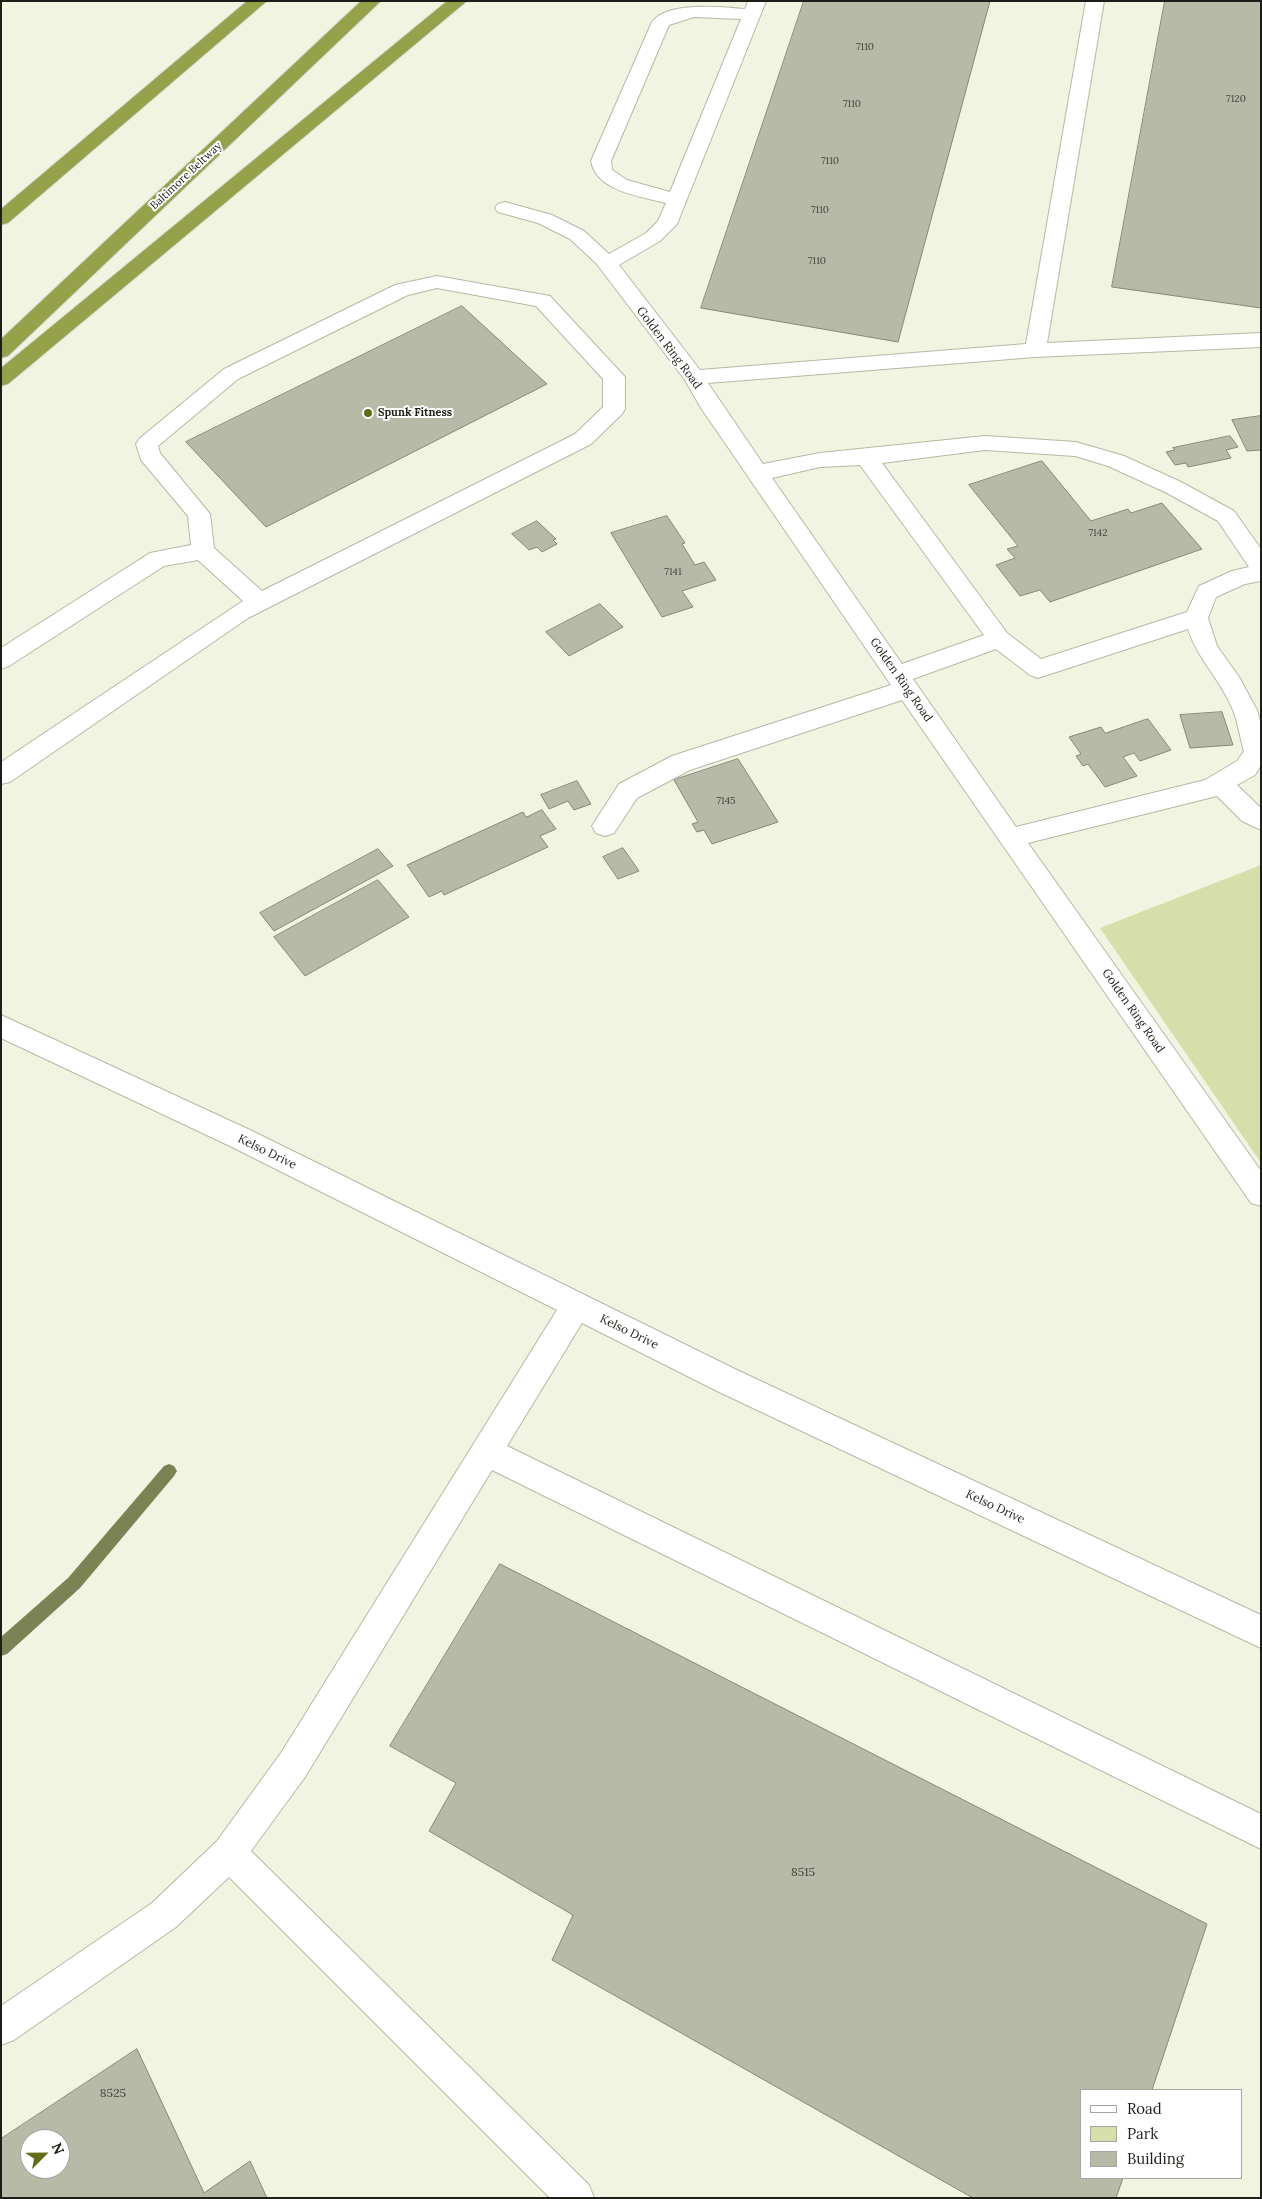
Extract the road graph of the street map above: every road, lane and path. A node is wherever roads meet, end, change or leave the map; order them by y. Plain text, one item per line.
1 (258, 1) edge
2 (372, 1) edge
3 (458, 1) edge
4 (1095, 1) edge
5 (754, 8) edge
6 (677, 200) junction
7 (505, 208) dead end
8 (1, 219) edge
9 (606, 264) junction
10 (1261, 340) edge
11 (1, 350) edge
12 (1035, 350) junction
13 (694, 377) junction
14 (1, 380) edge
15 (866, 457) junction
16 (758, 473) junction
17 (203, 551) junction
18 (1261, 567) edge
19 (1261, 573) edge
20 (259, 602) junction
21 (1196, 618) junction
22 (999, 639) junction
23 (1, 660) edge
24 (902, 682) junction
25 (1, 775) edge
26 (1220, 783) junction
27 (1261, 820) edge
28 (605, 826) dead end
29 (1010, 838) junction
30 (1, 1026) edge
31 (1261, 1194) edge
32 (576, 1306) junction
33 (486, 1451) junction
34 (1261, 1632) edge
35 (1261, 1832) edge
36 (229, 1853) junction
37 (1, 2027) edge
38 (576, 2198) edge

1 - 8 highway
2 - 11 highway, Baltimore Beltway
3 - 14 highway
4 - 12 street
5 - 6 street
5 - 6 street
6 - 9 street
7 - 9 street, Golden Ring Road
9 - 13 street, Golden Ring Road
10 - 12 street
12 - 13 street
13 - 16 street, Golden Ring Road
15 - 16 street
15 - 18 street
15 - 22 street
16 - 24 street, Golden Ring Road
17 - 20 street
17 - 20 street
17 - 23 street
19 - 21 street
20 - 25 street
21 - 22 street
21 - 26 street
22 - 24 street
24 - 28 street
24 - 29 street, Golden Ring Road
26 - 27 street
26 - 29 street
29 - 31 street, Golden Ring Road
30 - 32 street, Kelso Drive
32 - 33 street
32 - 34 street, Kelso Drive
33 - 35 street
33 - 36 street
36 - 37 street
36 - 38 street

